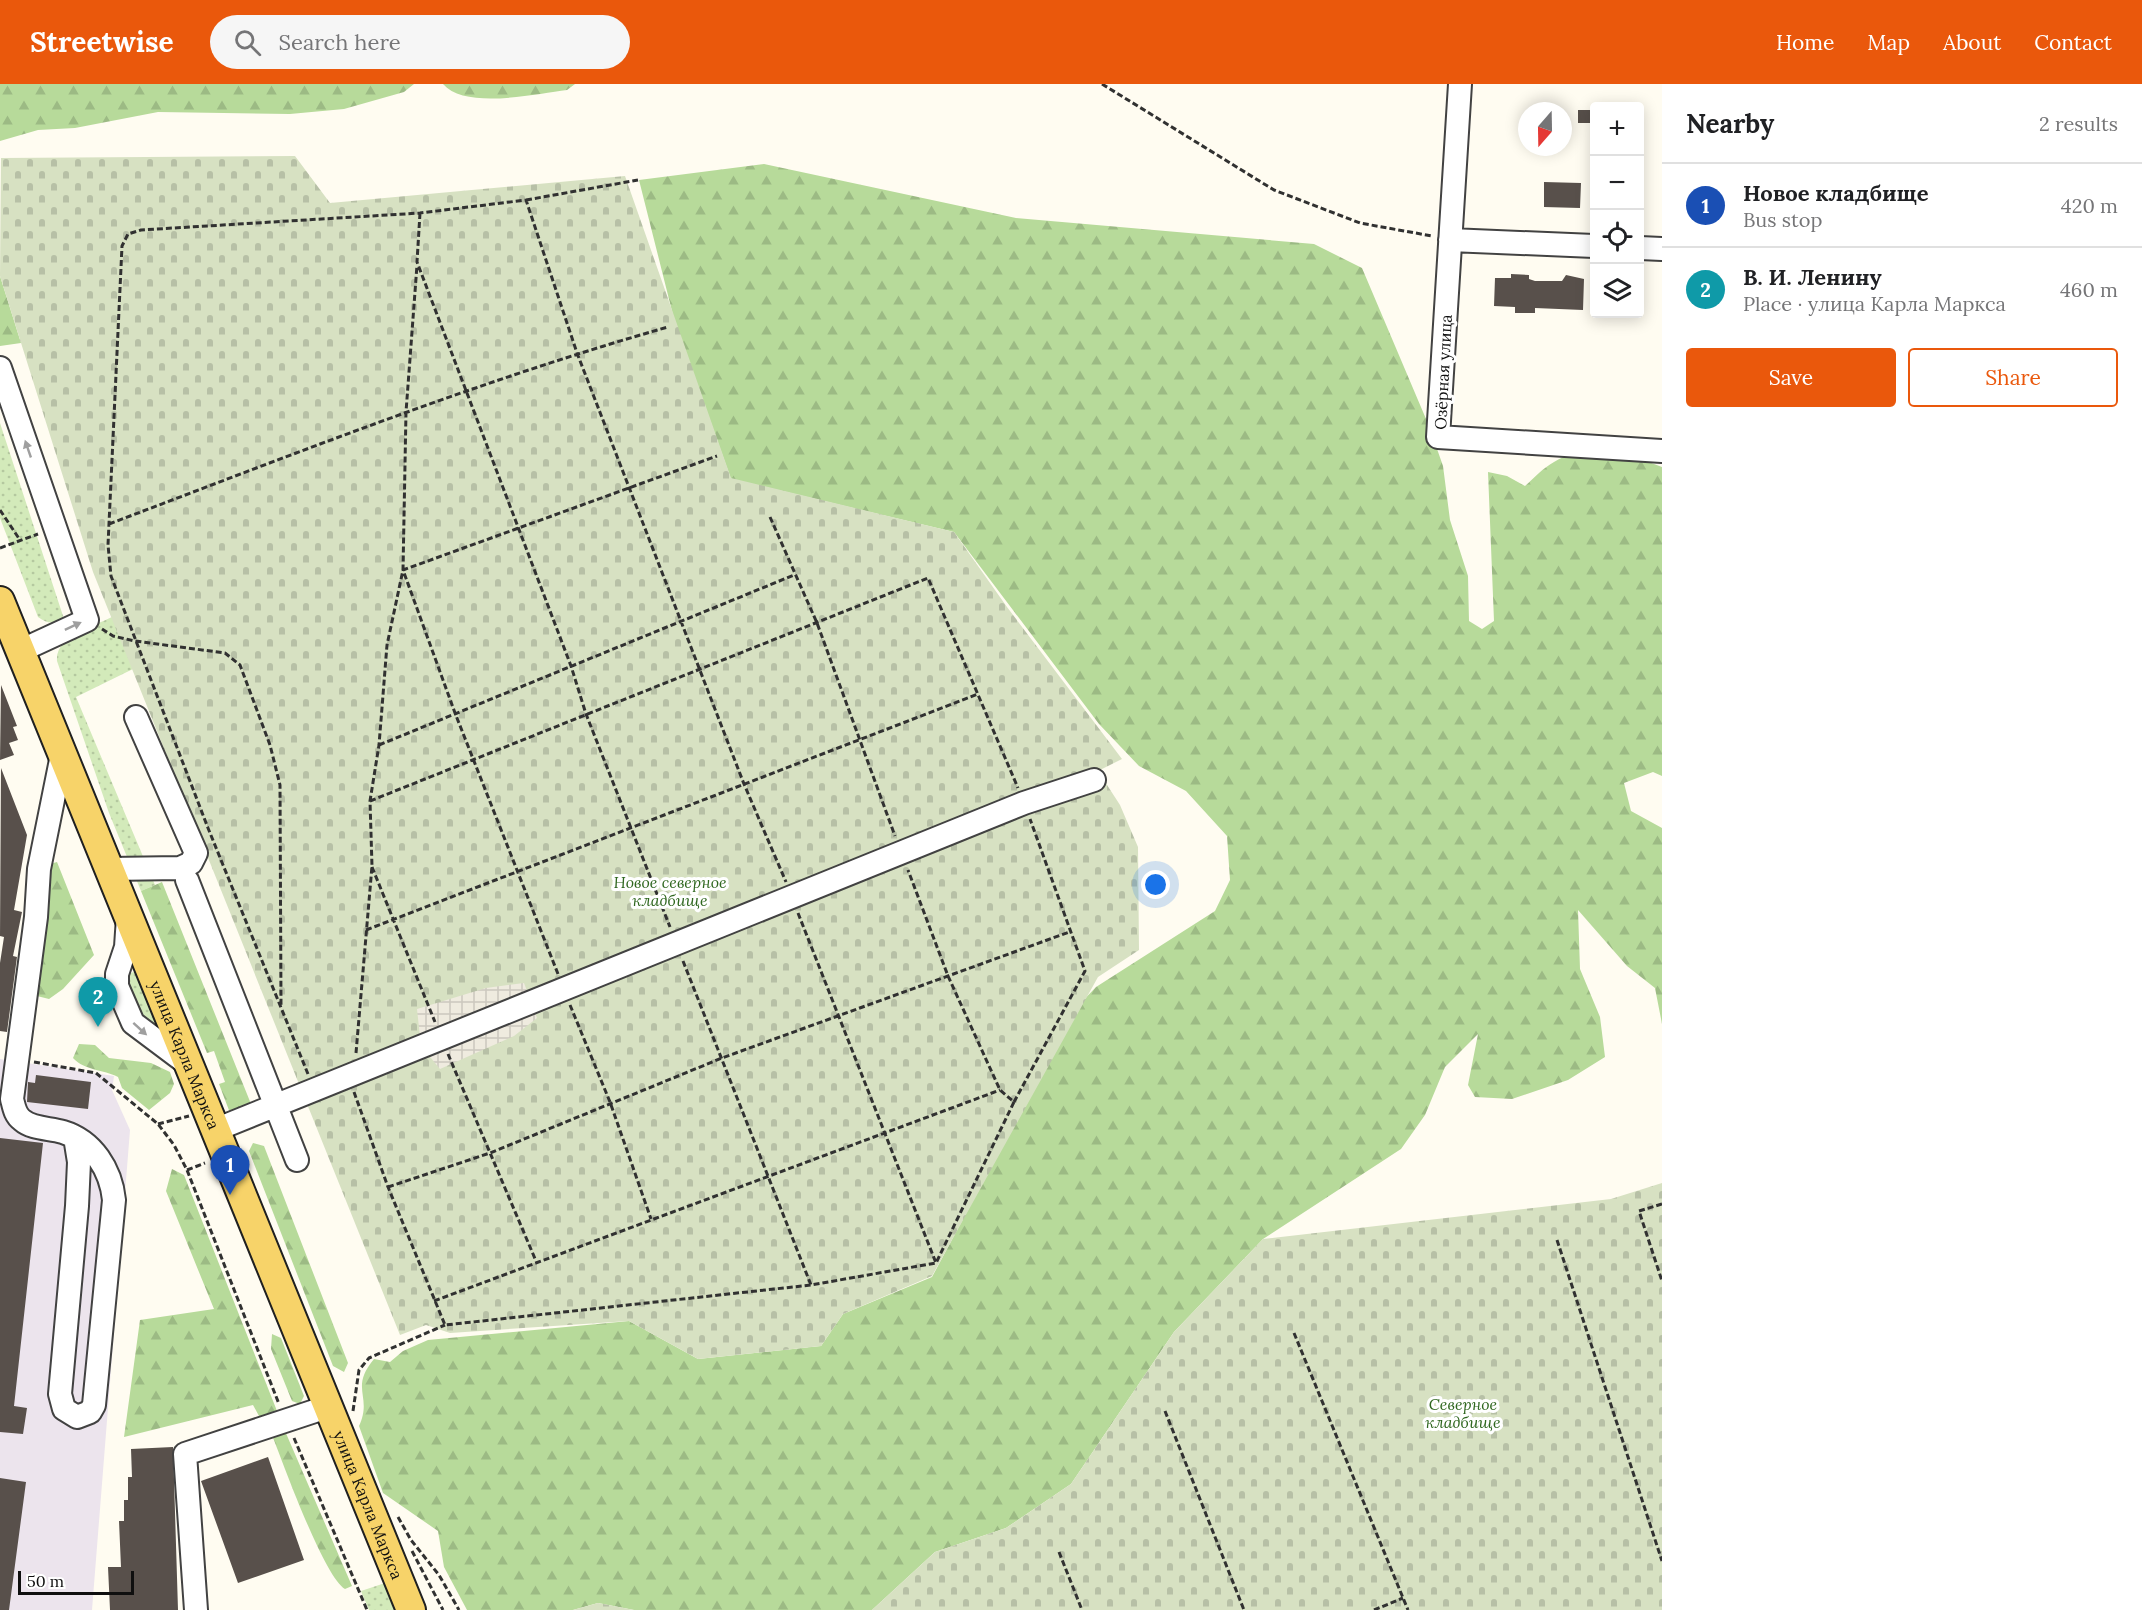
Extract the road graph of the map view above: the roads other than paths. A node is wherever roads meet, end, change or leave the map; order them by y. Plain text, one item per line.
1 (1460, 84) edge
2 (1450, 240) junction
3 (1590, 246) edge
4 (1644, 248) edge
5 (1662, 249) edge
6 (0, 368) edge
7 (1662, 451) edge
8 (0, 601) edge
9 (20, 651) junction
10 (136, 717) dead end
11 (62, 755) junction
12 (1094, 780) dead end
13 (109, 869) junction
14 (187, 880) dead end
15 (276, 1104) junction
16 (211, 1120) junction
17 (75, 1137) junction
18 (297, 1160) dead end
19 (340, 1412) junction
20 (196, 1610) edge
21 (411, 1610) edge

1 - 2 street, Озёрная улица
2 - 3 street
2 - 7 street, Озёрная улица
4 - 5 street
9 -> 6 street
8 - 9 main road, улица Карла Маркса
9 - 11 main road, улица Карла Маркса
10 - 13 street
11 - 13 main road, улица Карла Маркса
11 - 17 street
12 - 15 street
13 - 16 main road, улица Карла Маркса
14 - 15 street
15 - 16 street
15 - 18 street
16 - 19 main road, улица Карла Маркса
17 - 17 street
19 - 20 street
19 - 21 main road, улица Карла Маркса

